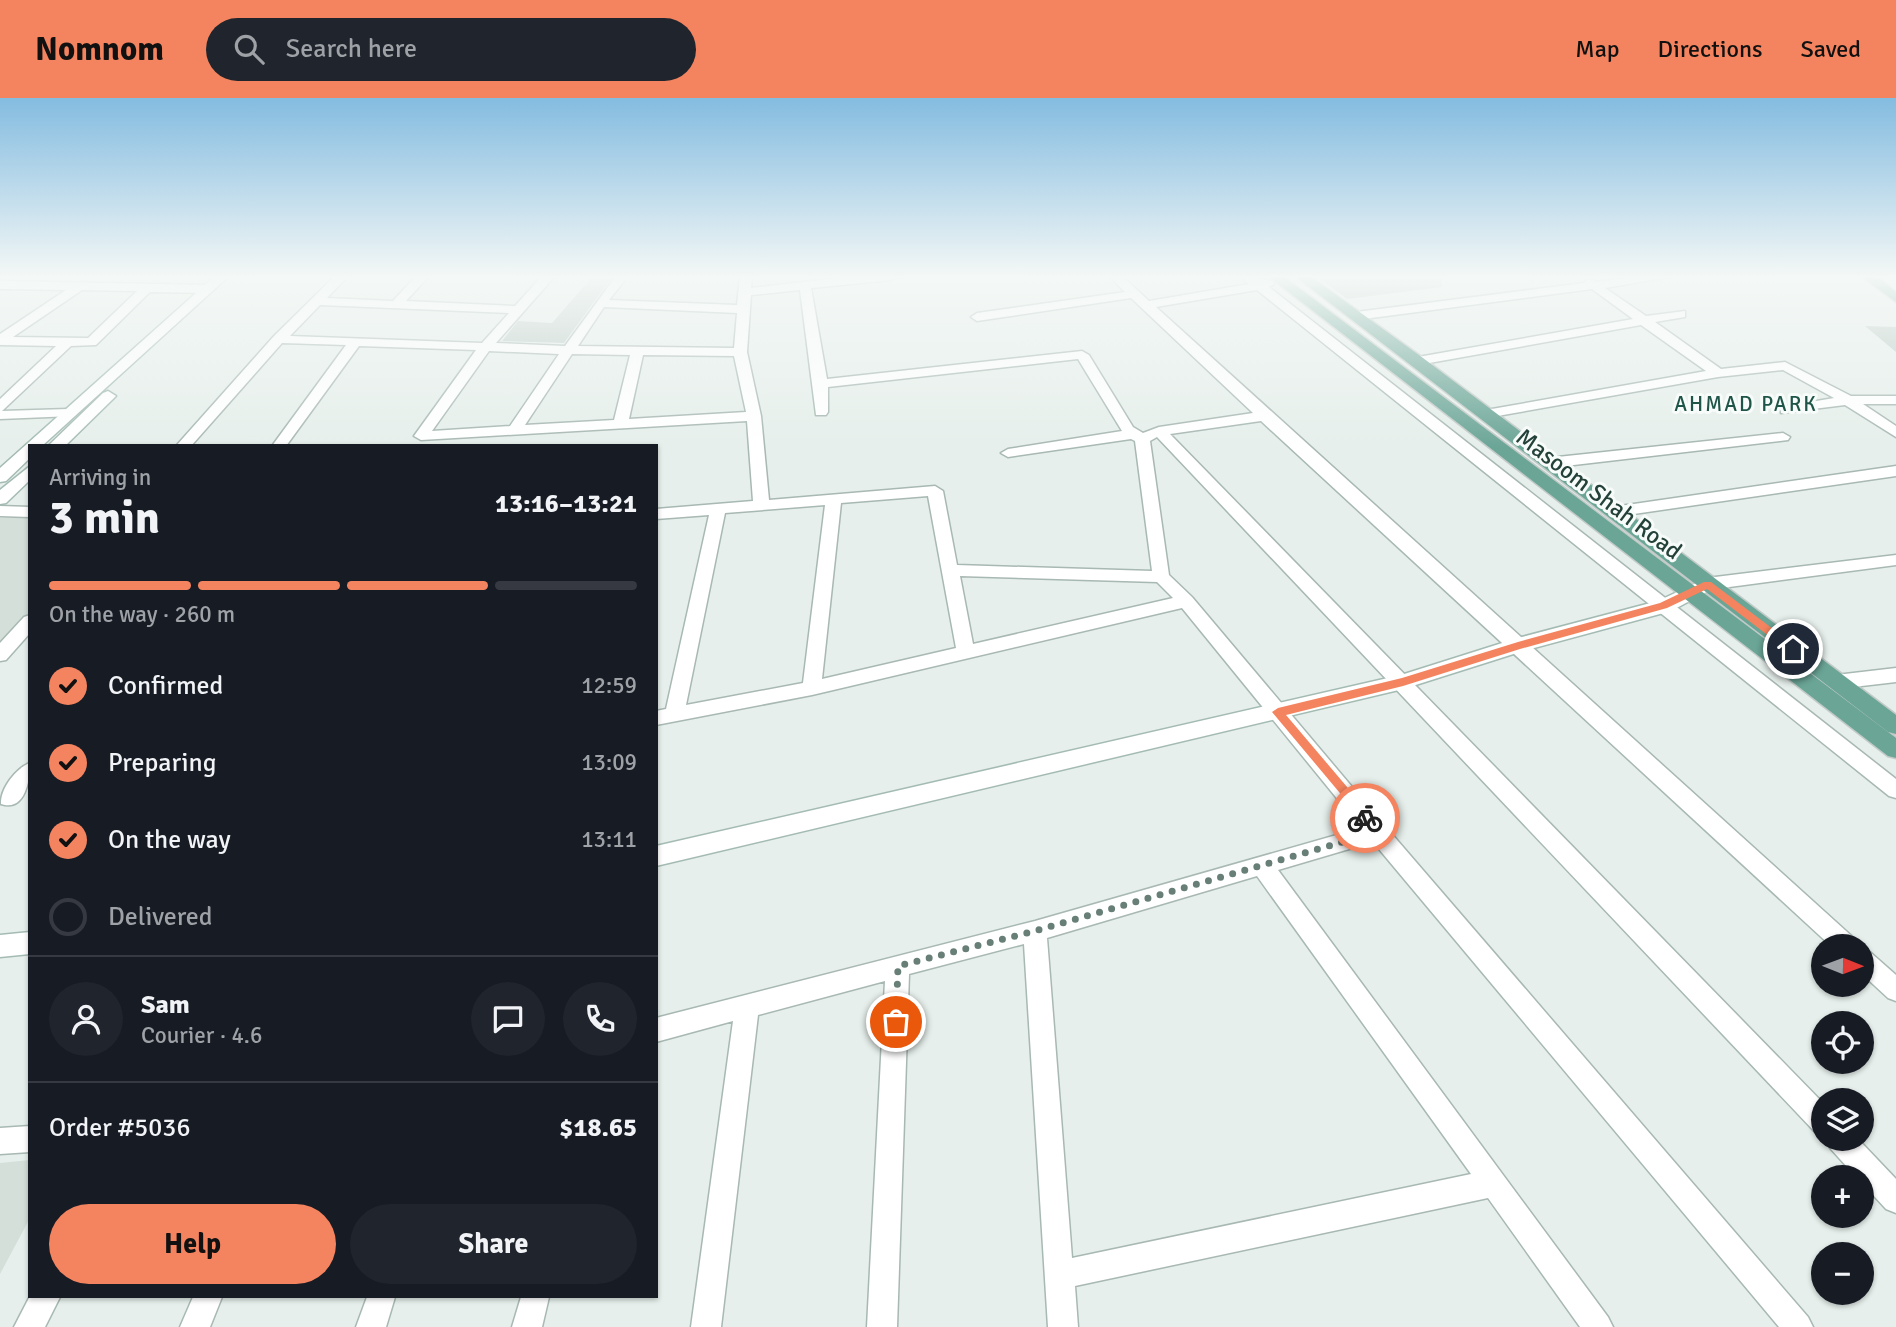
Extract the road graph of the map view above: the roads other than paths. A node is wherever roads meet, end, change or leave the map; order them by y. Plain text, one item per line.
1 (100, 333) edge
2 (158, 333) edge
3 (177, 333) edge
4 (284, 333) edge
5 (497, 333) edge
6 (579, 333) edge
7 (741, 333) edge
8 (813, 333) edge
9 (1178, 333) edge
10 (1330, 333) edge
11 (1340, 333) edge
12 (1380, 333) edge
13 (1571, 333) edge
14 (1663, 333) edge
15 (279, 339) junction
16 (0, 341) edge
17 (68, 341) junction
18 (355, 341) junction
19 (486, 346) junction
20 (568, 350) junction
21 (637, 351) junction
22 (740, 352) junction
23 (1418, 361) junction
24 (1718, 373) junction
25 (821, 384) junction
26 (1848, 400) junction
27 (1896, 400) edge
28 (0, 407) edge
29 (1786, 410) dead end
30 (821, 412) dead end
31 (68, 413) junction
32 (1486, 414) junction
33 (0, 415) edge
34 (754, 416) junction
35 (1264, 416) junction
36 (621, 424) junction
37 (514, 431) junction
38 (1896, 433) edge
39 (1145, 435) junction
40 (1783, 437) dead end
41 (35, 444) edge
42 (58, 444) edge
43 (185, 444) edge
44 (280, 444) edge
45 (28, 451) edge
46 (1008, 453) dead end
47 (1548, 463) junction
48 (1896, 471) edge
49 (28, 473) edge
50 (0, 477) edge
51 (834, 497) junction
52 (0, 499) edge
53 (761, 503) junction
54 (718, 508) junction
55 (0, 511) edge
56 (28, 512) edge
57 (1613, 512) junction
58 (658, 514) edge
59 (1896, 559) edge
60 (952, 570) junction
61 (1161, 577) junction
62 (1698, 589) junction
63 (1186, 601) junction
64 (1664, 606) junction
65 (28, 623) edge
66 (1518, 645) junction
67 (966, 653) junction
68 (0, 655) edge
69 (1896, 675) edge
70 (1403, 682) junction
71 (1836, 682) junction
72 (812, 688) junction
73 (1278, 712) junction
74 (665, 716) edge
75 (1896, 726) edge
76 (1896, 750) edge
77 (28, 774) edge
78 (1896, 790) edge
79 (13, 798) edge
80 (1377, 832) junction
81 (658, 856) edge
82 (1262, 865) junction
83 (1035, 931) junction
84 (1834, 934) edge
85 (28, 943) edge
86 (0, 946) edge
87 (898, 966) junction
88 (1874, 971) edge
89 (1896, 990) edge
90 (747, 1007) junction
91 (658, 1029) edge
92 (1811, 1109) edge
93 (28, 1139) edge
94 (0, 1141) edge
95 (1850, 1151) edge
96 (1494, 1183) junction
97 (1896, 1199) edge
98 (1060, 1275) junction
99 (44, 1298) edge
100 (208, 1298) edge
101 (381, 1298) edge
102 (534, 1298) edge
103 (29, 1327) edge
104 (195, 1327) edge
105 (371, 1327) edge
106 (527, 1327) edge
107 (705, 1327) edge
108 (883, 1327) edge
109 (1063, 1327) edge
110 (1598, 1327) edge
111 (1798, 1327) edge

1 - 17 street
2 - 31 main road
3 - 42 main road
4 - 15 street
5 - 19 street
6 - 20 street
7 - 22 street
8 - 25 street
9 - 35 street
10 - 64 street
11 - 62 main road, Masoom Shah Road
12 - 23 main road, Masoom Shah Road
13 - 23 street
14 - 24 street
15 - 18 street
15 - 43 street
16 - 17 street
17 - 28 street
18 - 19 street
18 - 44 street
19 - 20 street
19 - 37 street
20 - 21 street
20 - 37 street
21 - 22 street
21 - 36 street
22 - 34 street
23 - 32 main road, Masoom Shah Road
24 - 26 street
24 - 32 street
25 - 30 street
25 - 39 street
26 - 27 street
26 - 29 street
26 - 38 street
31 - 33 street
31 - 41 main road
32 - 47 main road, Masoom Shah Road
34 - 36 street
34 - 53 street
35 - 39 street
35 - 66 street
36 - 37 street
39 - 46 street
39 - 61 street
39 - 70 street
40 - 47 street
45 - 50 main road
47 - 57 main road, Masoom Shah Road
48 - 57 street
49 - 52 main road
51 - 53 street
51 - 60 street
51 - 72 street
53 - 54 street
54 - 58 street
54 - 74 street
55 - 56 street
57 - 62 main road, Masoom Shah Road
59 - 62 street
60 - 61 street
60 - 67 street
61 - 63 street
62 - 64 main road
62 - 71 main road, Masoom Shah Road
62 - 76 main road, Masoom Shah Road
63 - 67 street
63 - 73 street
64 - 66 main road
64 - 78 street
65 - 68 street
66 - 70 main road
66 - 84 street
67 - 72 street
69 - 71 street
70 - 73 main road
70 - 92 street
71 - 75 main road, Masoom Shah Road
72 - 74 street
73 - 80 street
73 - 81 main road
77 - 79 street
80 - 82 street
80 - 111 street
82 - 83 street
82 - 96 street
83 - 87 street
83 - 98 street
85 - 86 main road
87 - 90 street
87 - 108 street
88 - 89 street
90 - 91 street
90 - 107 street
93 - 94 street
95 - 97 street
96 - 98 street
96 - 110 street
98 - 109 street
99 - 103 street
100 - 104 street
101 - 105 street
102 - 106 street

